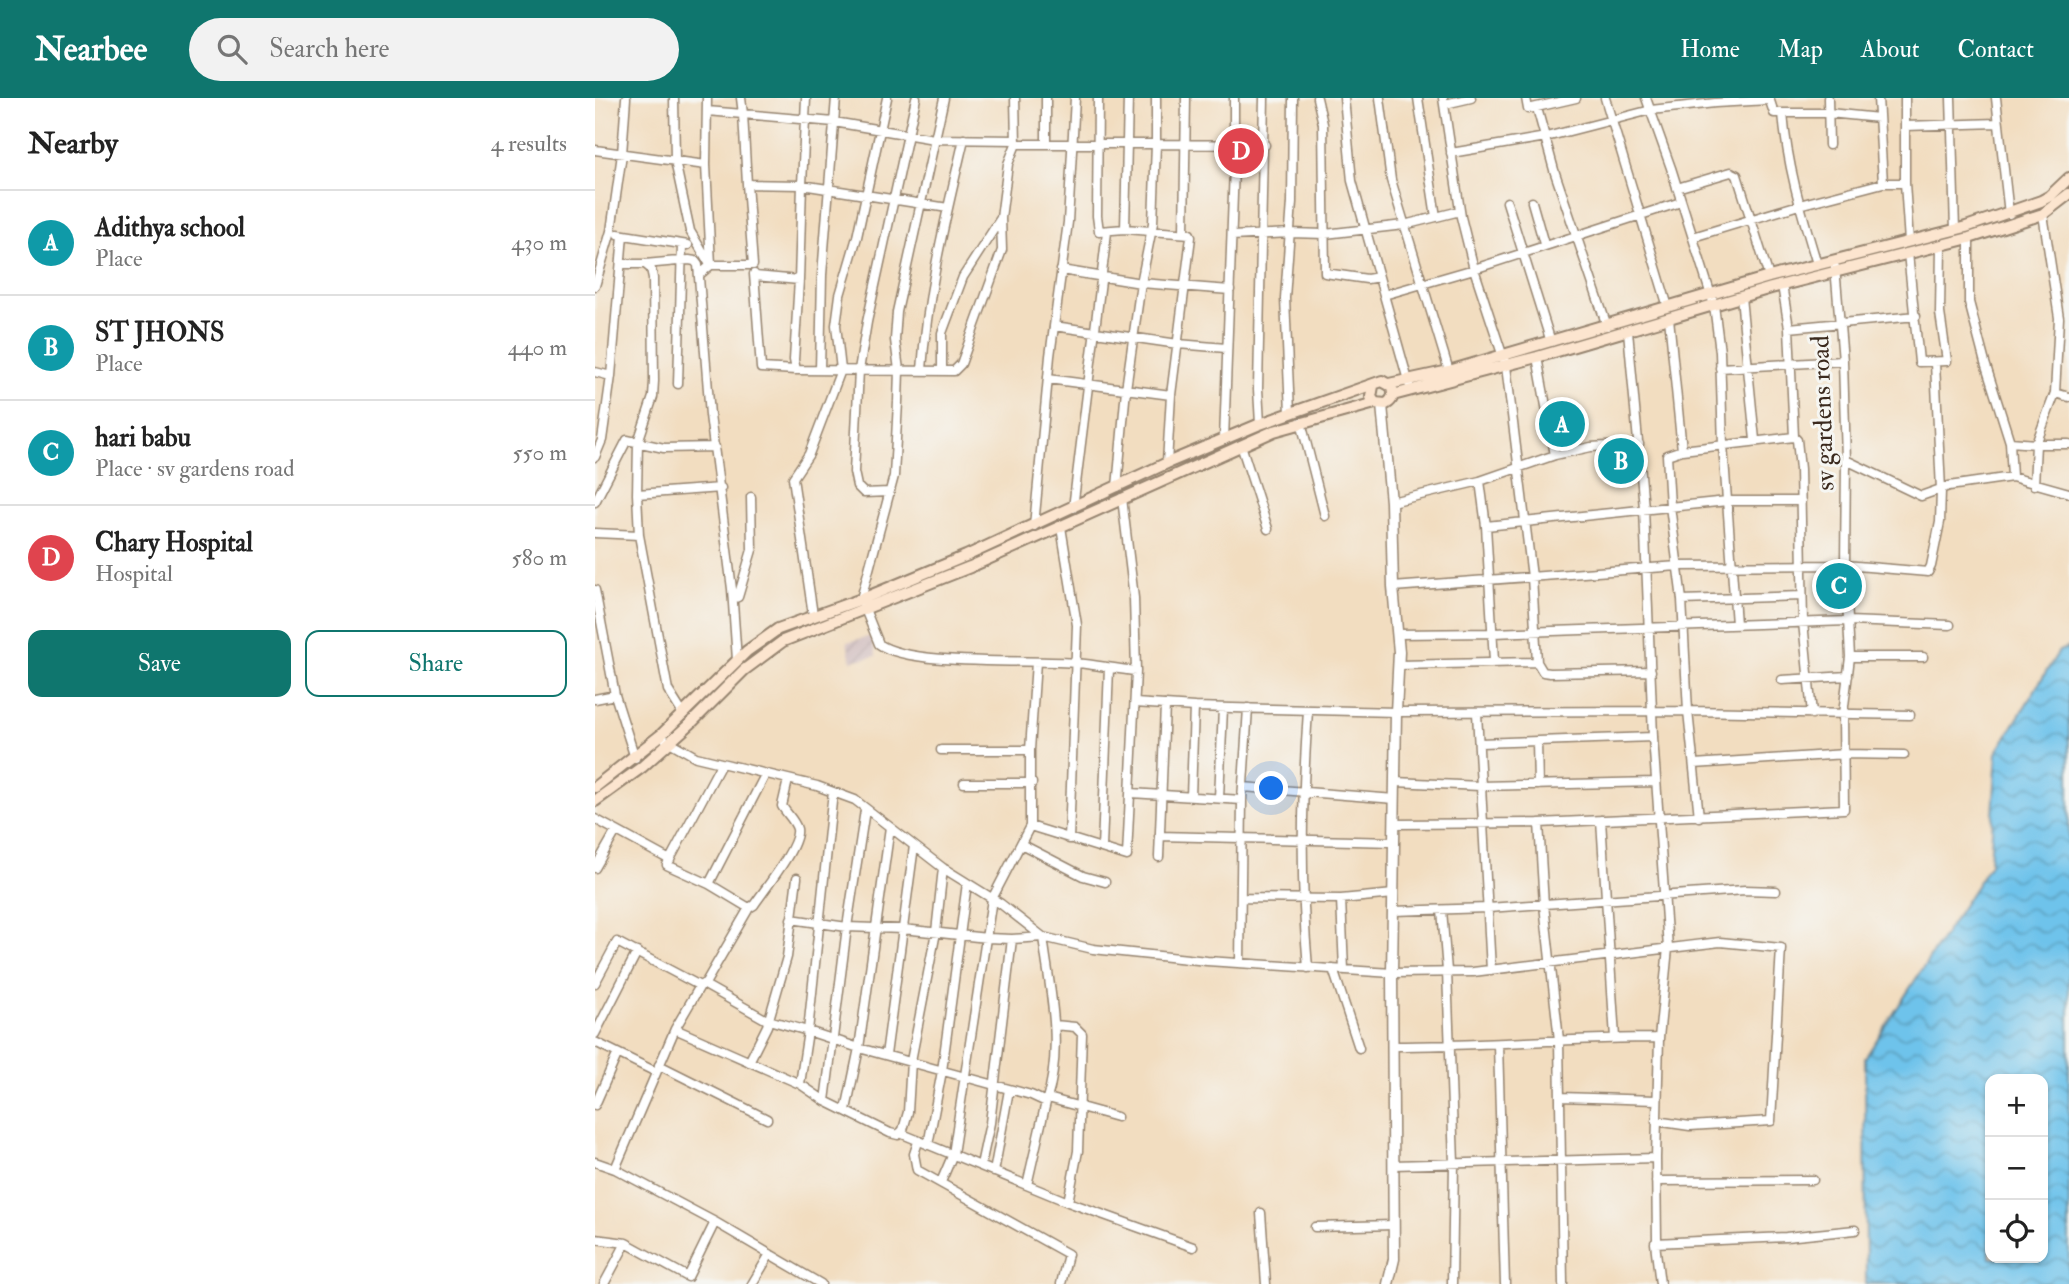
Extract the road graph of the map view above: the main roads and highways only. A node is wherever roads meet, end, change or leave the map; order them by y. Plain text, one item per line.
1 (2069, 178) edge
2 (2069, 194) edge
3 (1908, 247) junction
4 (1834, 266) junction
5 (1712, 300) junction
6 (1669, 312) junction
7 (1504, 360) junction
8 (1409, 384) junction
9 (1373, 386) junction
10 (1391, 389) junction
11 (1379, 404) junction
12 (1119, 493) junction
13 (863, 604) junction
14 (665, 740) junction
15 (595, 787) edge
16 (595, 801) edge

1 - 3 main road
2 - 3 main road
3 - 4 main road
4 - 5 main road
4 - 5 main road
5 - 6 main road
6 - 7 main road
6 - 7 main road
7 - 8 main road
7 - 8 main road
8 - 10 main road
9 - 10 main road
9 - 11 main road
9 - 12 main road
10 - 11 main road
11 - 12 main road
12 - 13 main road
12 - 13 main road
13 - 14 main road
13 - 14 main road
14 - 15 main road
14 - 16 main road

